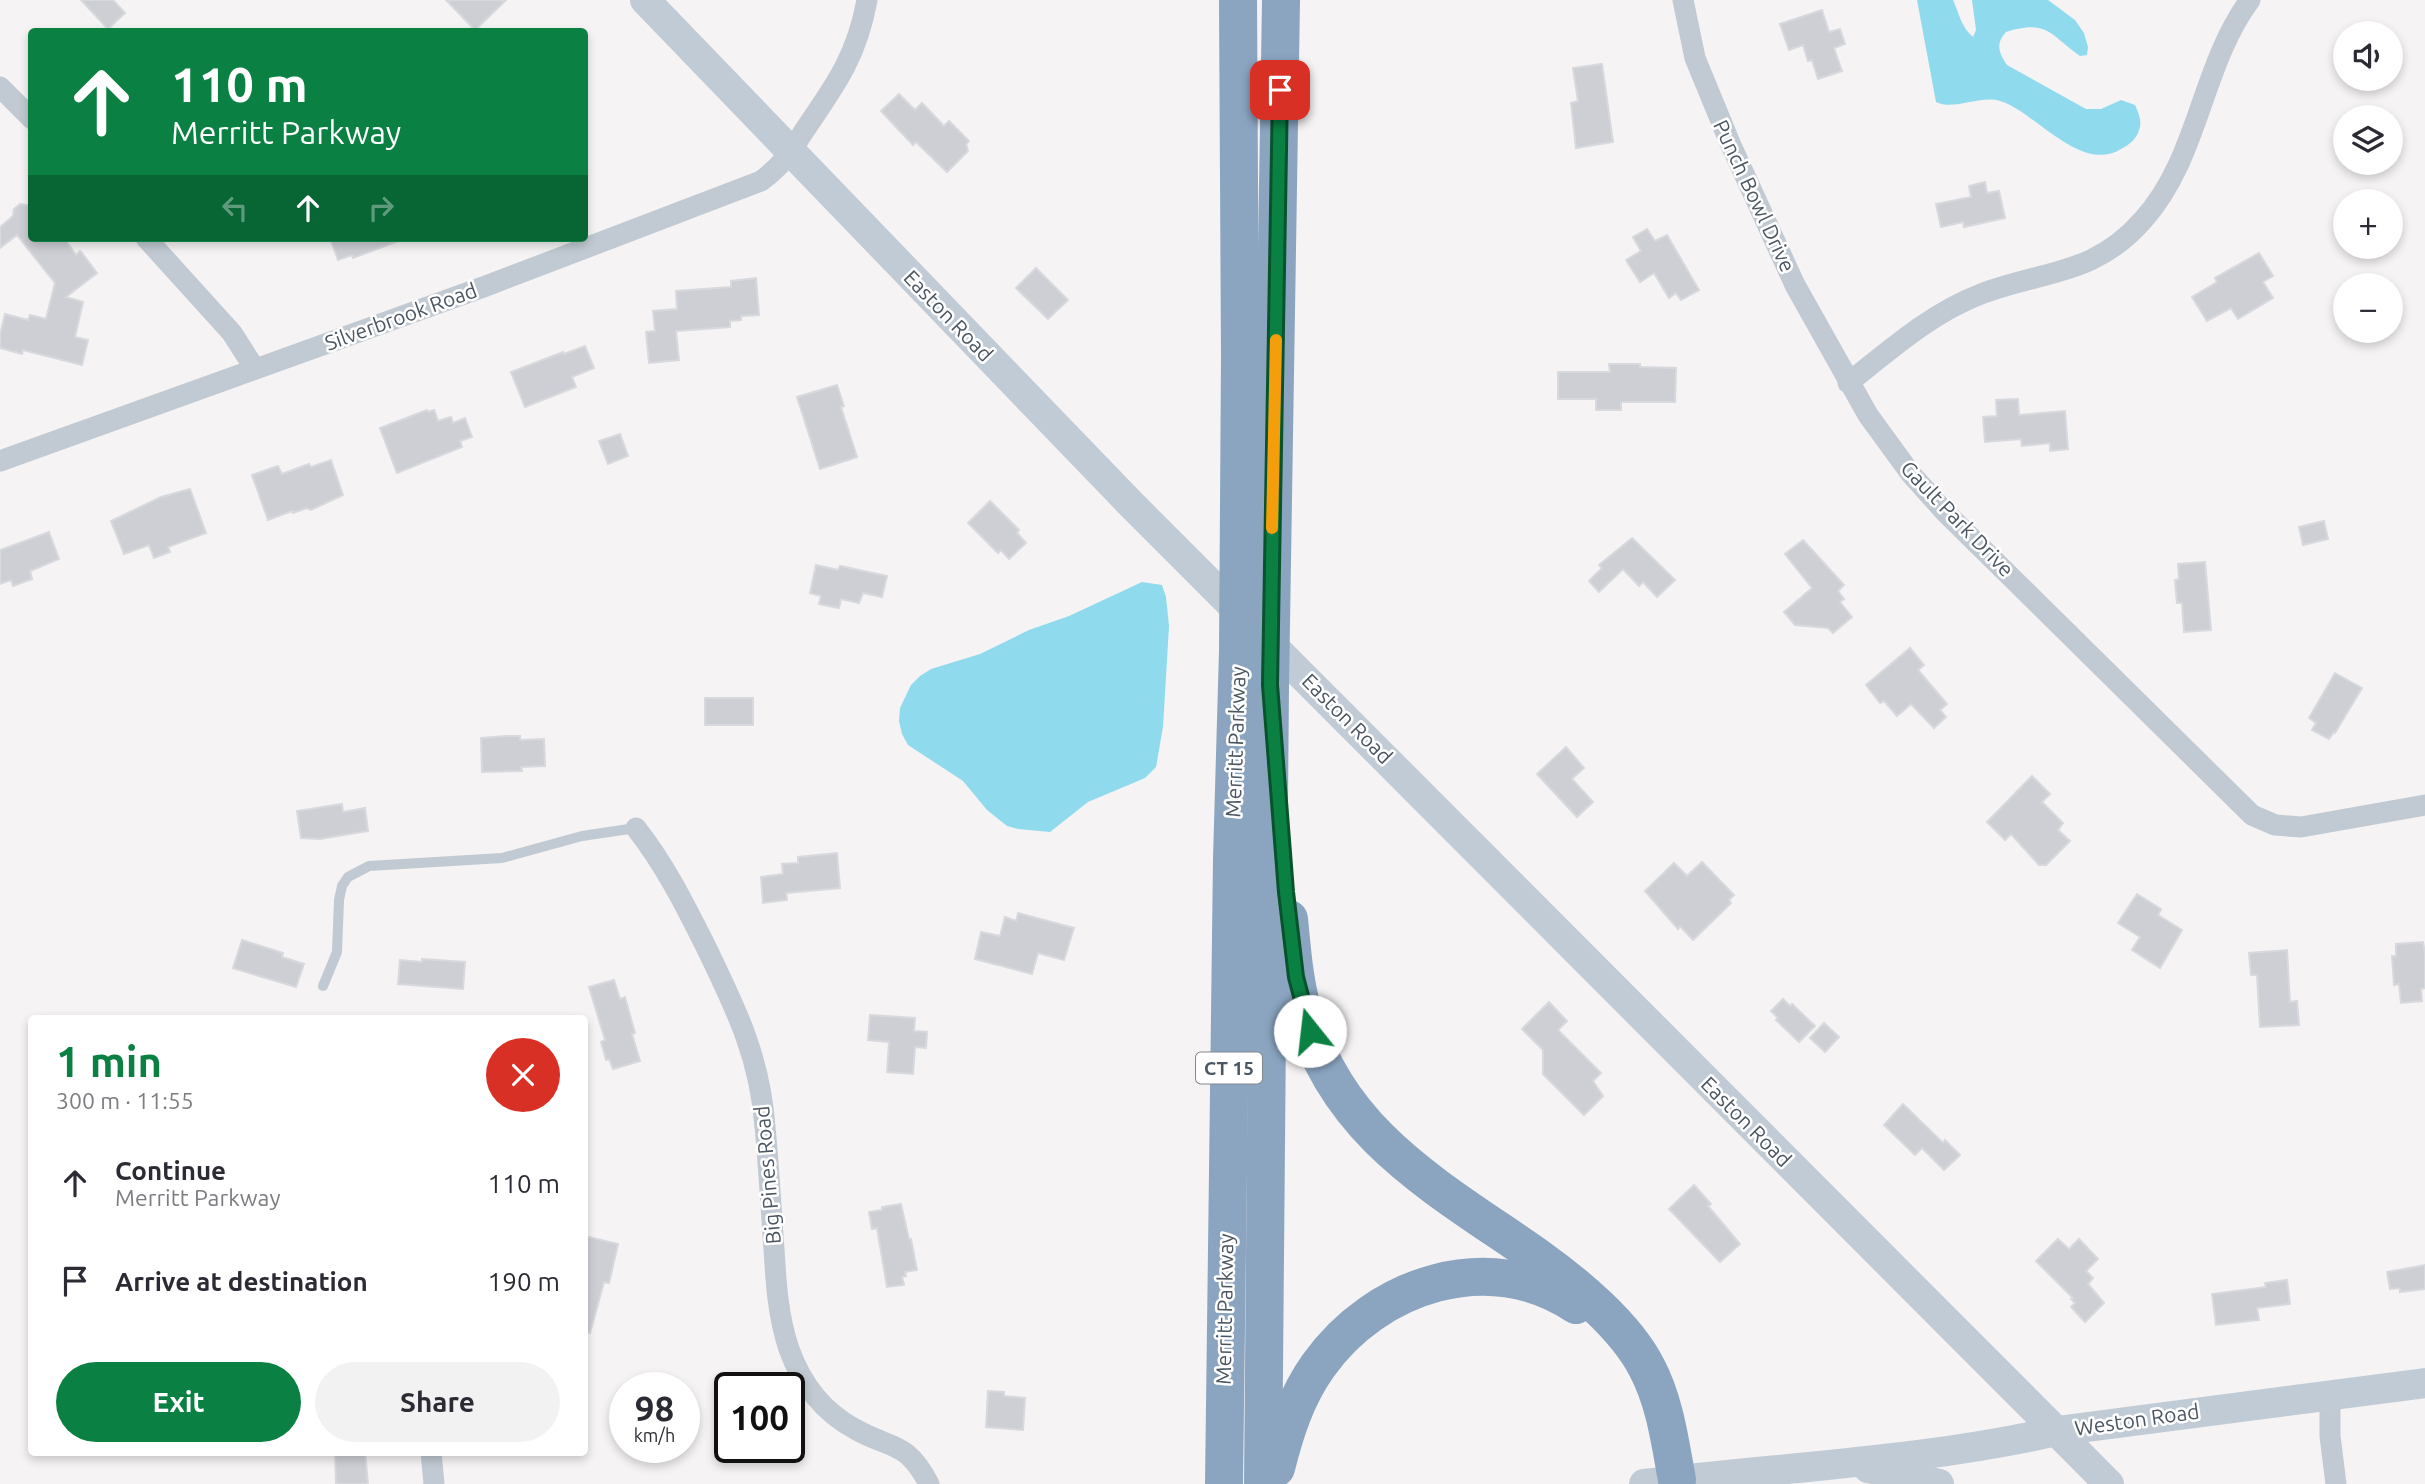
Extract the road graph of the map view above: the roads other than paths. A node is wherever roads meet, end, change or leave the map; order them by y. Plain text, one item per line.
1 (645, 0) edge
2 (867, 0) edge
3 (1238, 0) edge
4 (1281, 0) edge
5 (1683, 0) edge
6 (2250, 0) edge
7 (0, 87) edge
8 (28, 116) edge
9 (790, 153) junction
10 (150, 242) edge
11 (255, 369) junction
12 (1848, 383) junction
13 (0, 461) edge
14 (1270, 685) junction
15 (2425, 805) edge
16 (636, 828) joint
17 (323, 986) dead end
18 (1626, 1338) junction
19 (2425, 1383) edge
20 (2330, 1395) junction
21 (2057, 1431) junction
22 (431, 1456) edge
23 (1850, 1464) junction
24 (1894, 1478) edge
25 (1666, 1483) edge
26 (434, 1484) edge
27 (929, 1484) edge
28 (1224, 1484) edge
29 (1263, 1484) edge
30 (1272, 1484) edge
31 (1939, 1484) edge
32 (2109, 1484) edge
33 (2336, 1484) edge

1 - 9 main road, Easton Road
2 - 9 street, Silverbrook Road
3 - 28 highway, Merritt Parkway / CT 15
4 - 14 highway, Merritt Parkway / CT 15
5 - 12 street, Punch Bowl Drive
6 - 12 street
7 - 8 street
9 - 11 street, Silverbrook Road
9 - 21 main road, Easton Road
10 - 11 street
11 - 13 street, Silverbrook Road
12 - 15 street, Gault Park Drive
14 - 18 highway
14 - 29 highway, Merritt Parkway / CT 15
16 - 17 lane
16 - 27 street, Big Pines Road
18 - 25 highway
18 - 30 highway
19 - 20 main road, Weston Road
20 - 21 main road, Weston Road
20 - 33 street
21 - 23 main road, Weston Road
21 - 32 main road, Easton Road
22 - 26 street
23 - 24 main road, Weston Road
23 - 25 main road, Weston Road
24 - 31 main road, Weston Road

